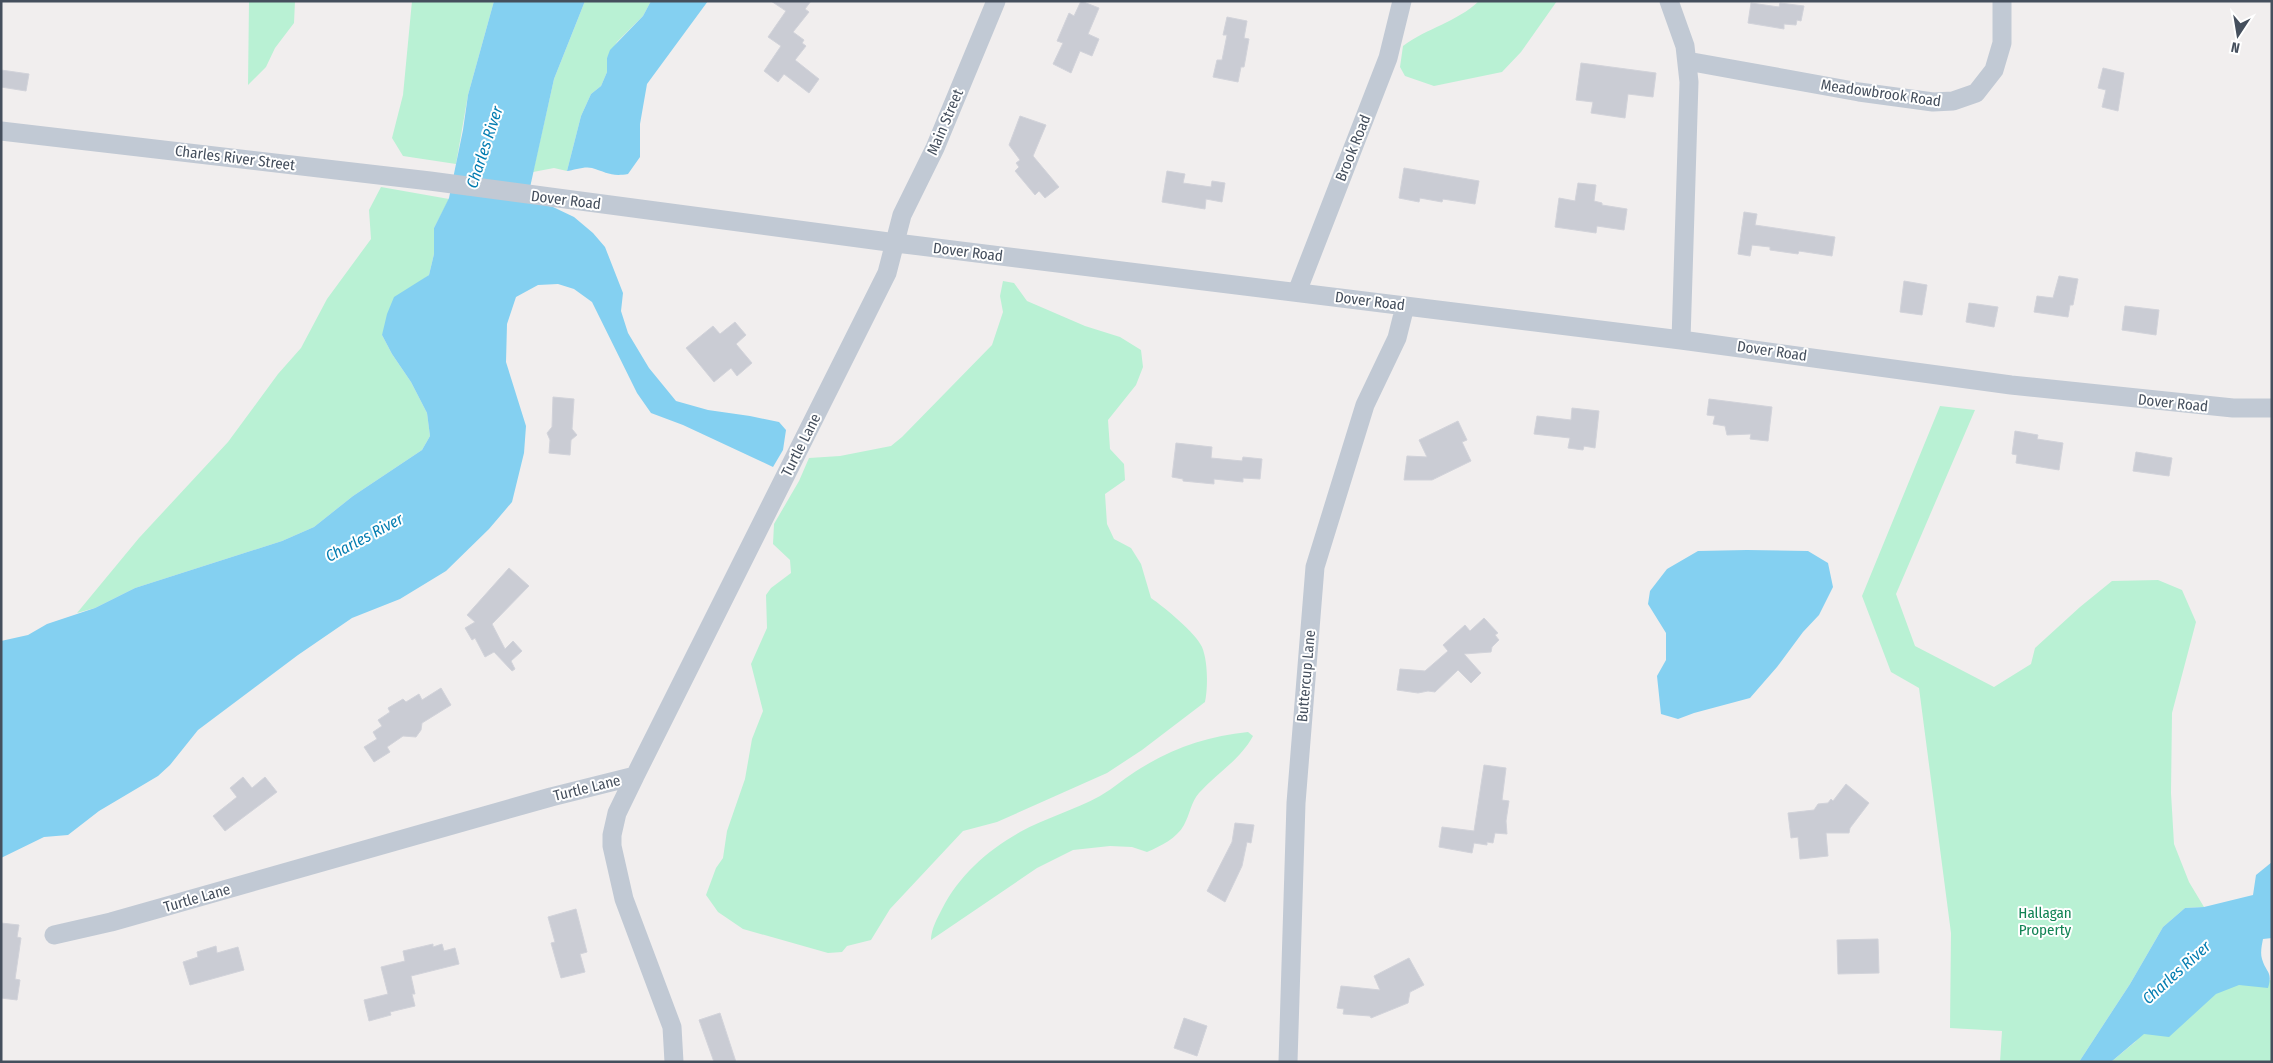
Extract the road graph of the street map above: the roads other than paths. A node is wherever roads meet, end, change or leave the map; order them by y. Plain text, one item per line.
1 (996, 1) edge
2 (1402, 1) edge
3 (1669, 1) edge
4 (2002, 1) edge
5 (1687, 60) junction
6 (1, 131) edge
7 (468, 187) joint
8 (896, 243) junction
9 (1297, 292) junction
10 (1406, 306) junction
11 (1681, 340) junction
12 (2272, 408) edge
13 (635, 776) junction
14 (54, 935) dead end
15 (674, 1062) edge
16 (1288, 1062) edge

1 - 8 street, Main Street
2 - 9 street, Brook Road
3 - 5 street
4 - 5 street, Meadowbrook Road
5 - 11 street
6 - 7 street, Charles River Street
7 - 8 street, Dover Road
8 - 9 street, Dover Road
8 - 13 street, Turtle Lane
9 - 10 street, Dover Road
10 - 11 street, Dover Road
10 - 16 street, Buttercup Lane
11 - 12 street, Dover Road
13 - 14 street, Turtle Lane
13 - 15 street

